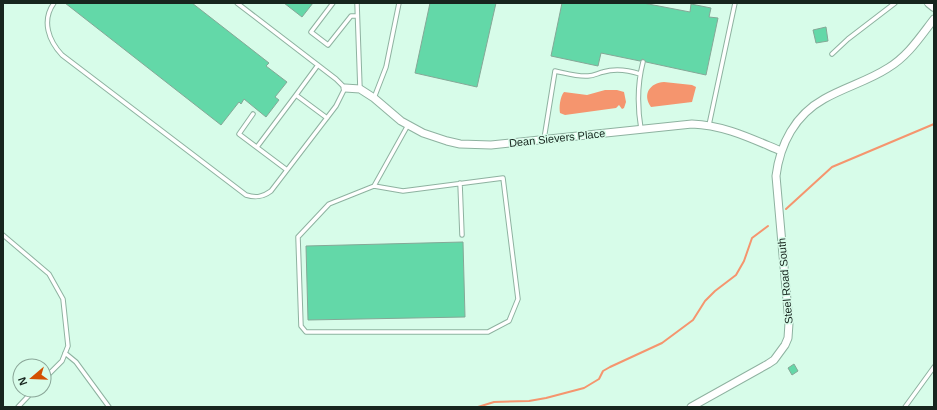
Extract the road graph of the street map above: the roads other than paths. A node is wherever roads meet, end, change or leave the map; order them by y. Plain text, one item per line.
1 (54, 3) edge
2 (237, 3) edge
3 (334, 3) edge
4 (357, 3) edge
5 (399, 3) edge
6 (734, 3) edge
7 (895, 3) edge
8 (929, 3) edge
9 (934, 7) edge
10 (357, 16) junction
11 (934, 19) edge
12 (832, 54) dead end
13 (643, 62) dead end
14 (318, 65) junction
15 (640, 74) junction
16 (344, 88) junction
17 (360, 89) junction
18 (296, 95) junction
19 (374, 98) junction
20 (253, 114) dead end
21 (327, 118) junction
22 (408, 125) junction
23 (709, 125) junction
24 (641, 129) junction
25 (544, 140) junction
26 (256, 148) junction
27 (781, 151) junction
28 (287, 170) junction
29 (460, 183) junction
30 (374, 186) junction
31 (3, 235) edge
32 (462, 235) dead end
33 (65, 353) junction
34 (934, 367) edge
35 (52, 371) edge
36 (26, 398) edge
37 (18, 407) edge
38 (110, 407) edge
39 (691, 407) edge
40 (905, 407) edge

1 - 28 lane
2 - 14 lane
3 - 10 lane
4 - 10 lane
5 - 19 lane
6 - 23 lane
7 - 12 lane
8 - 9 street
10 - 17 lane
11 - 27 street, Steel Road South
13 - 15 lane
14 - 16 lane
14 - 18 lane
15 - 24 lane
15 - 25 lane
16 - 17 street, Dean Sievers Place
16 - 21 lane
17 - 19 street, Dean Sievers Place
18 - 21 lane
18 - 26 lane
19 - 22 street, Dean Sievers Place
20 - 26 lane
21 - 28 lane
22 - 25 street, Dean Sievers Place
22 - 30 lane
23 - 24 street, Dean Sievers Place
23 - 27 street, Dean Sievers Place
24 - 25 street, Dean Sievers Place
26 - 28 lane
27 - 39 street, Steel Road South
29 - 30 lane
29 - 30 lane
29 - 32 lane
31 - 33 lane
33 - 35 lane
33 - 38 lane
34 - 40 lane
36 - 37 lane

